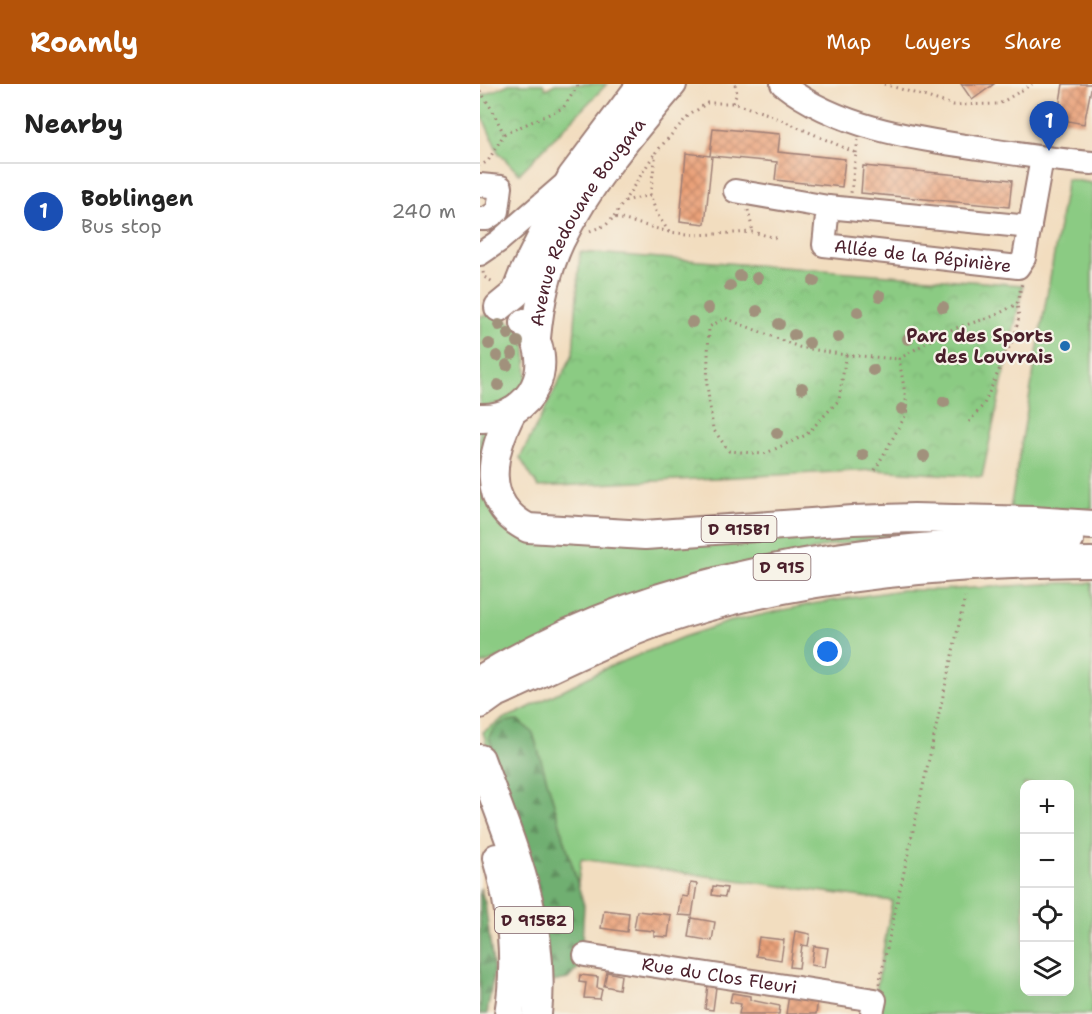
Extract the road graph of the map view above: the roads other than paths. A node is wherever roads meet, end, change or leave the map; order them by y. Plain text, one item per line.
1 (782, 84) edge
2 (664, 86) edge
3 (1042, 158) junction
4 (1092, 164) edge
5 (572, 177) junction
6 (480, 184) edge
7 (735, 191) dead end
8 (838, 208) junction
9 (480, 219) edge
10 (1030, 227) junction
11 (480, 254) edge
12 (489, 306) edge
13 (536, 338) junction
14 (512, 411) junction
15 (480, 418) edge
16 (1092, 525) edge
17 (1092, 540) edge
18 (1092, 562) edge
19 (489, 692) edge
20 (480, 726) edge
21 (480, 759) edge
22 (480, 807) edge
23 (585, 955) dead end
24 (874, 1007) edge
25 (510, 1014) edge
26 (537, 1014) edge

1 - 3 street
2 - 5 main road, Avenue Redouane Bougara
2 - 13 main road, Avenue Redouane Bougara
3 - 4 street
3 - 10 street, Allée de la Pépinière
5 - 11 street
5 - 12 main road, Avenue Redouane Bougara
6 - 9 street
7 - 8 street, Allée de la Pépinière
8 - 10 street, Allée de la Pépinière
8 - 10 street, Allée de la Pépinière
12 - 13 main road
13 - 14 main road, Avenue Redouane Bougara
14 - 15 main road
14 - 16 main road, D 915B1
17 - 19 main road, D 915
18 - 19 main road, D 915
19 - 20 main road
21 - 26 main road, D 915B2
22 - 25 main road
23 - 24 street, Rue du Clos Fleuri

